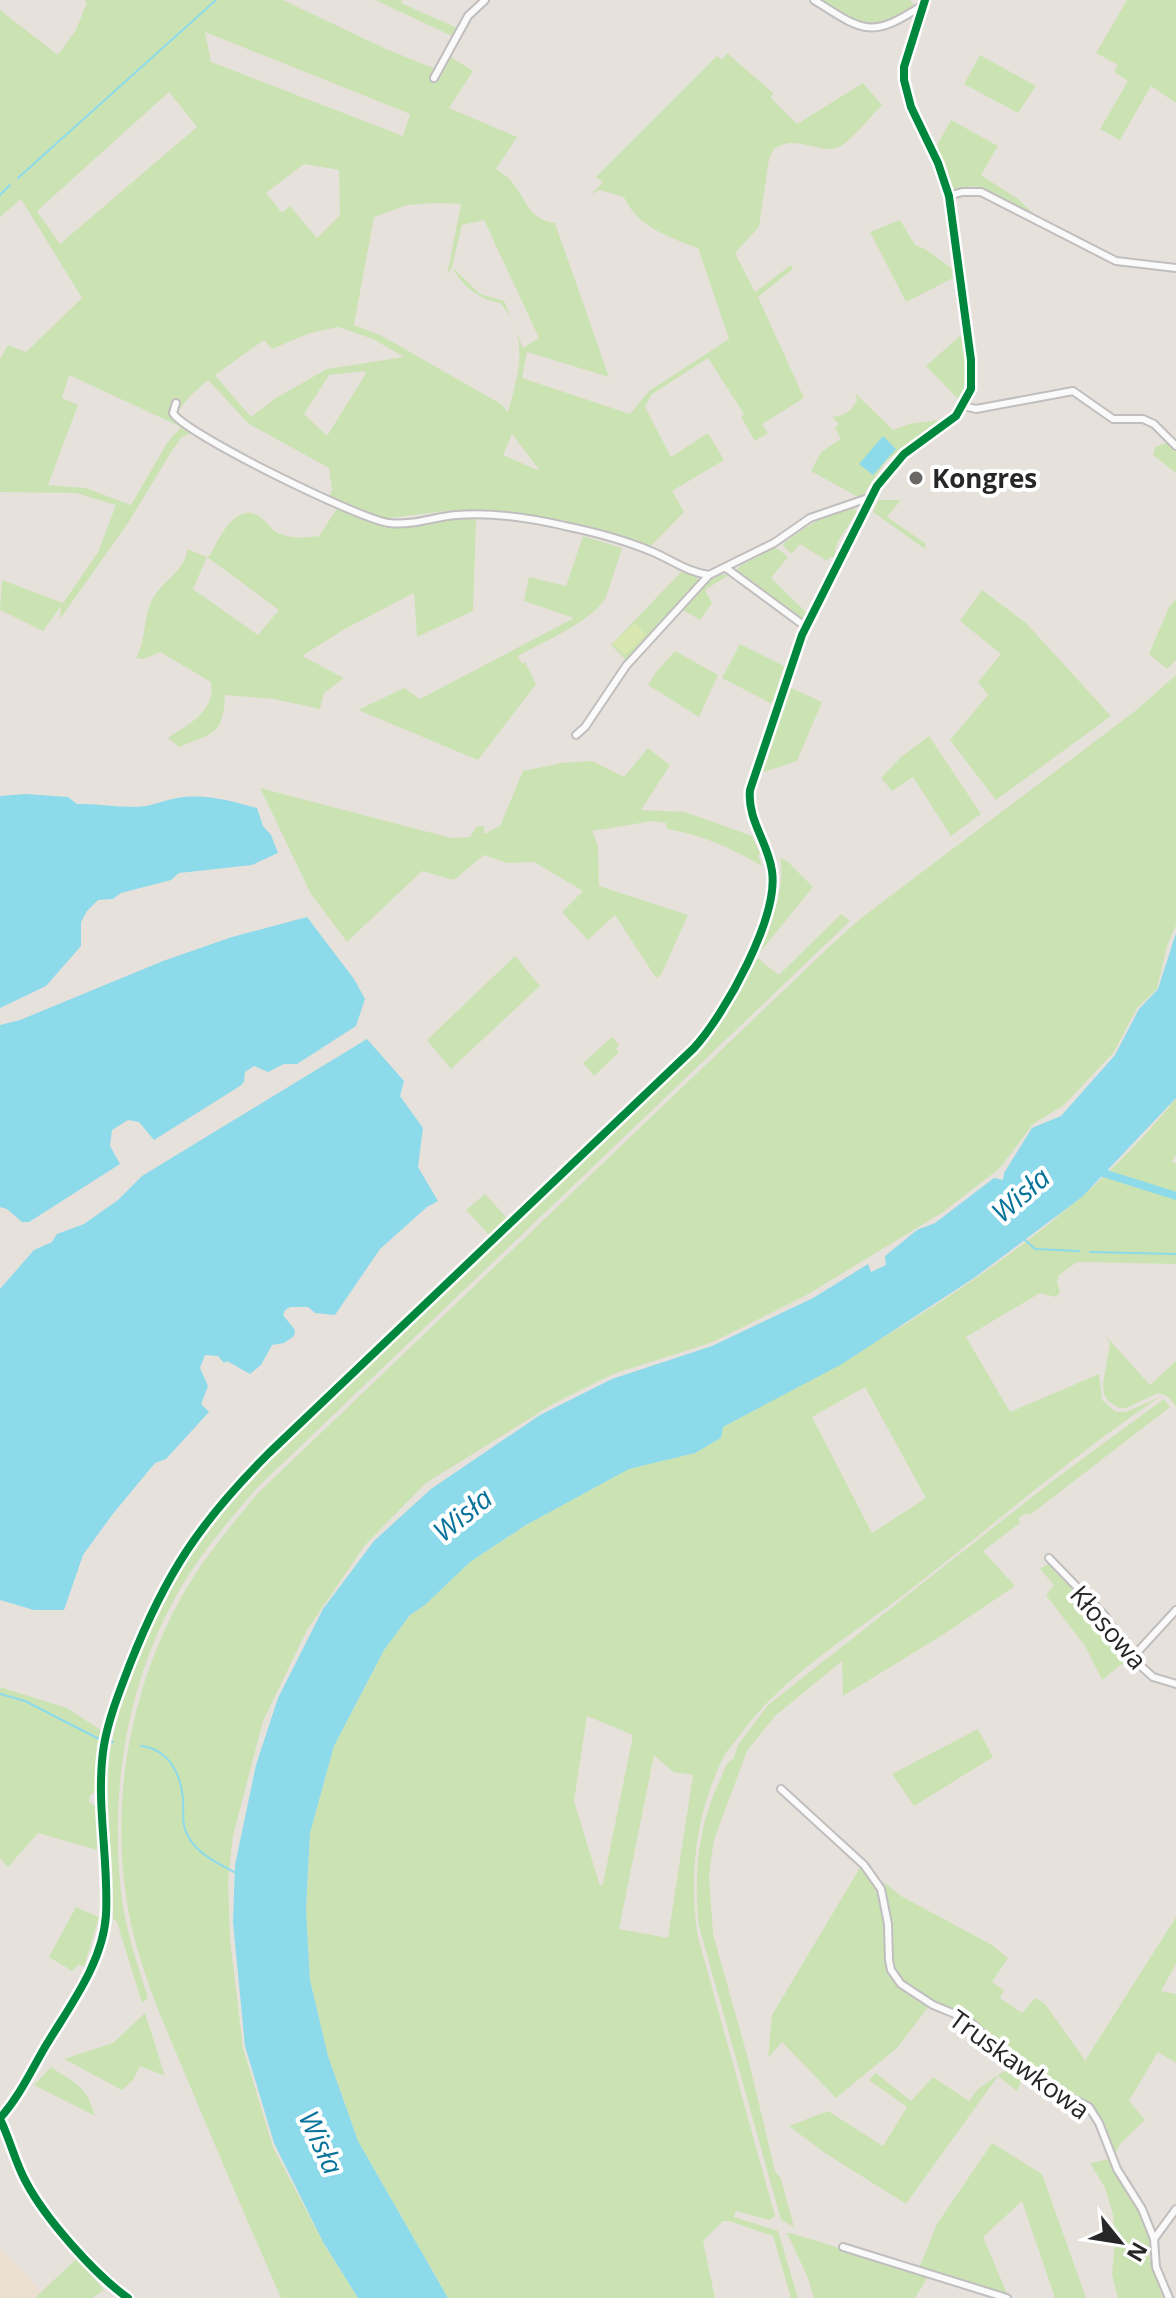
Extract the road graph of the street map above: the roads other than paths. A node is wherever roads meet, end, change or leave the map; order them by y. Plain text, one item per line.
1 (485, 0) edge
2 (814, 0) edge
3 (924, 2) edge
4 (434, 78) dead end
5 (949, 196) junction
6 (1176, 268) edge
7 (176, 403) dead end
8 (964, 406) junction
9 (1176, 446) edge
10 (871, 497) junction
11 (726, 568) junction
12 (709, 575) junction
13 (806, 627) junction
14 (576, 735) dead end
15 (1049, 1558) dead end
16 (1176, 1610) edge
17 (1132, 1658) junction
18 (1176, 1684) edge
19 (781, 1789) dead end
20 (0, 2119) edge
21 (1176, 2209) edge
22 (1154, 2239) junction
23 (843, 2247) dead end
24 (128, 2298) edge
25 (1007, 2298) edge
26 (1169, 2298) edge

1 - 4 street
2 - 3 street
3 - 5 street
5 - 6 street
5 - 8 street
7 - 12 street
8 - 9 street
8 - 10 street
10 - 11 street
10 - 13 street
11 - 12 street
11 - 13 street
12 - 14 street
13 - 20 street
15 - 17 street, Kłosowa
16 - 17 street
17 - 18 street, Kłosowa
19 - 22 street, Truskawkowa
20 - 24 street
21 - 22 street
22 - 26 street, Truskawkowa
23 - 25 street

